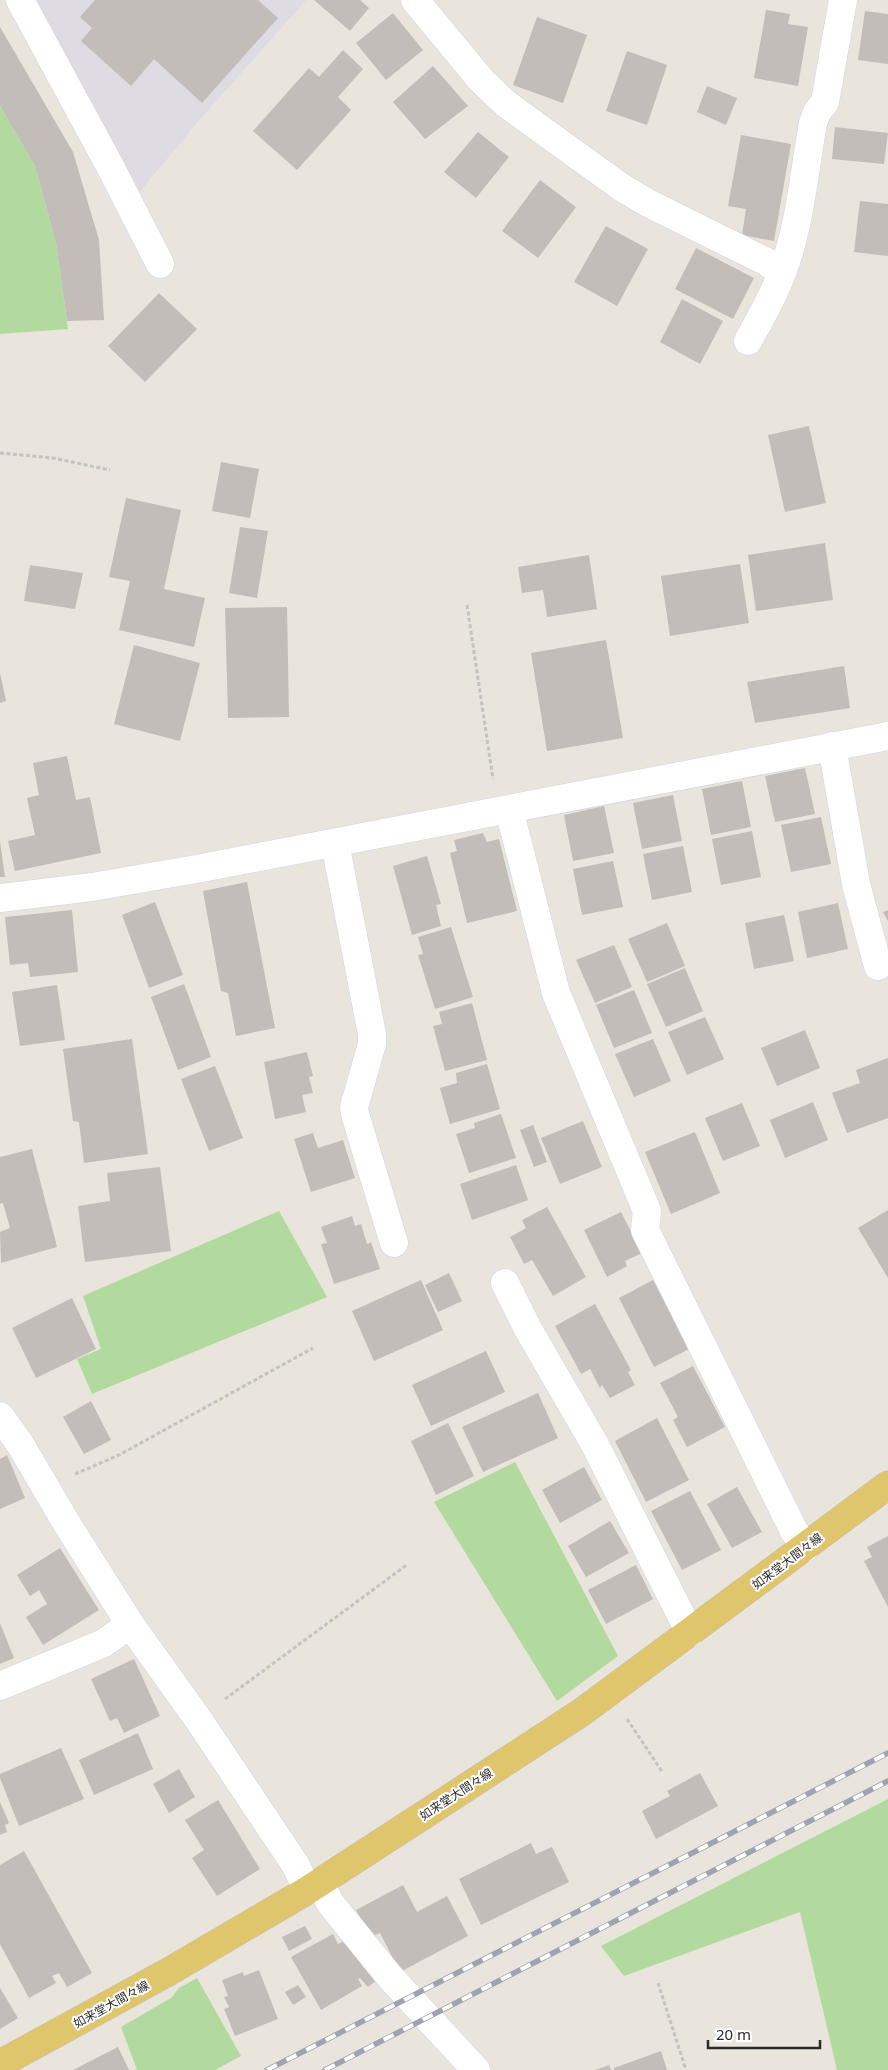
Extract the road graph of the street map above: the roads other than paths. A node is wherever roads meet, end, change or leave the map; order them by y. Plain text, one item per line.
1 (20, 0) edge
2 (415, 0) edge
3 (843, 0) edge
4 (160, 264) dead end
5 (782, 273) junction
6 (748, 341) dead end
7 (888, 736) edge
8 (832, 746) junction
9 (503, 810) junction
10 (335, 843) junction
11 (0, 898) edge
12 (878, 966) dead end
13 (394, 1243) dead end
14 (505, 1283) dead end
15 (0, 1416) edge
16 (888, 1486) edge
17 (805, 1548) junction
18 (130, 1624) junction
19 (690, 1633) junction
20 (0, 1686) edge
21 (314, 1887) junction
22 (0, 2064) edge
23 (476, 2070) edge

1 - 4 street
2 - 5 street
3 - 5 street
5 - 6 street
7 - 8 street
8 - 9 street
8 - 12 street
9 - 10 street
9 - 17 street
10 - 11 street
10 - 13 street
14 - 19 street
15 - 18 street
16 - 17 main road, 如来堂大間々線
17 - 19 main road, 如来堂大間々線
18 - 20 street
18 - 21 street
19 - 21 main road, 如来堂大間々線
21 - 22 main road, 如来堂大間々線
21 - 23 street

